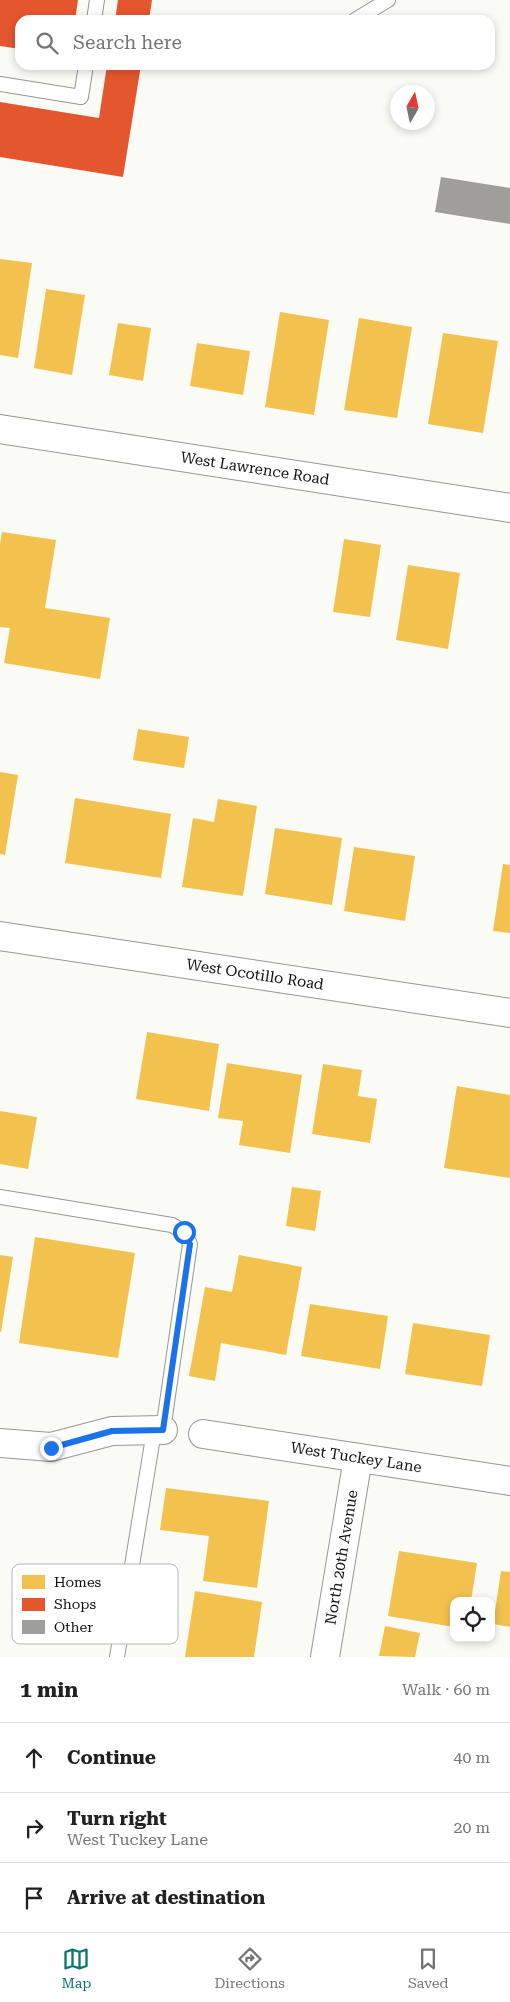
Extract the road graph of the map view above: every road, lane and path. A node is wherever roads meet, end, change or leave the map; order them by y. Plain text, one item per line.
1 (97, 0) edge
2 (388, 0) edge
3 (95, 15) edge
4 (363, 15) edge
5 (85, 70) edge
6 (0, 84) edge
7 (0, 429) edge
8 (510, 508) edge
9 (0, 936) edge
10 (510, 1013) edge
11 (0, 1197) edge
12 (158, 1431) junction
13 (203, 1434) dead end
14 (0, 1443) edge
15 (358, 1458) junction
16 (510, 1481) edge
17 (134, 1564) edge
18 (119, 1644) edge
19 (117, 1657) edge
20 (325, 1657) edge

1 - 3 lane
2 - 4 lane
5 - 6 lane
7 - 8 street, West Lawrence Road
9 - 10 street, West Ocotillo Road
11 - 12 lane
12 - 14 street
12 - 17 lane
13 - 15 street, West Tuckey Lane
15 - 16 street, West Tuckey Lane
15 - 20 street, North 20th Avenue
18 - 19 lane

